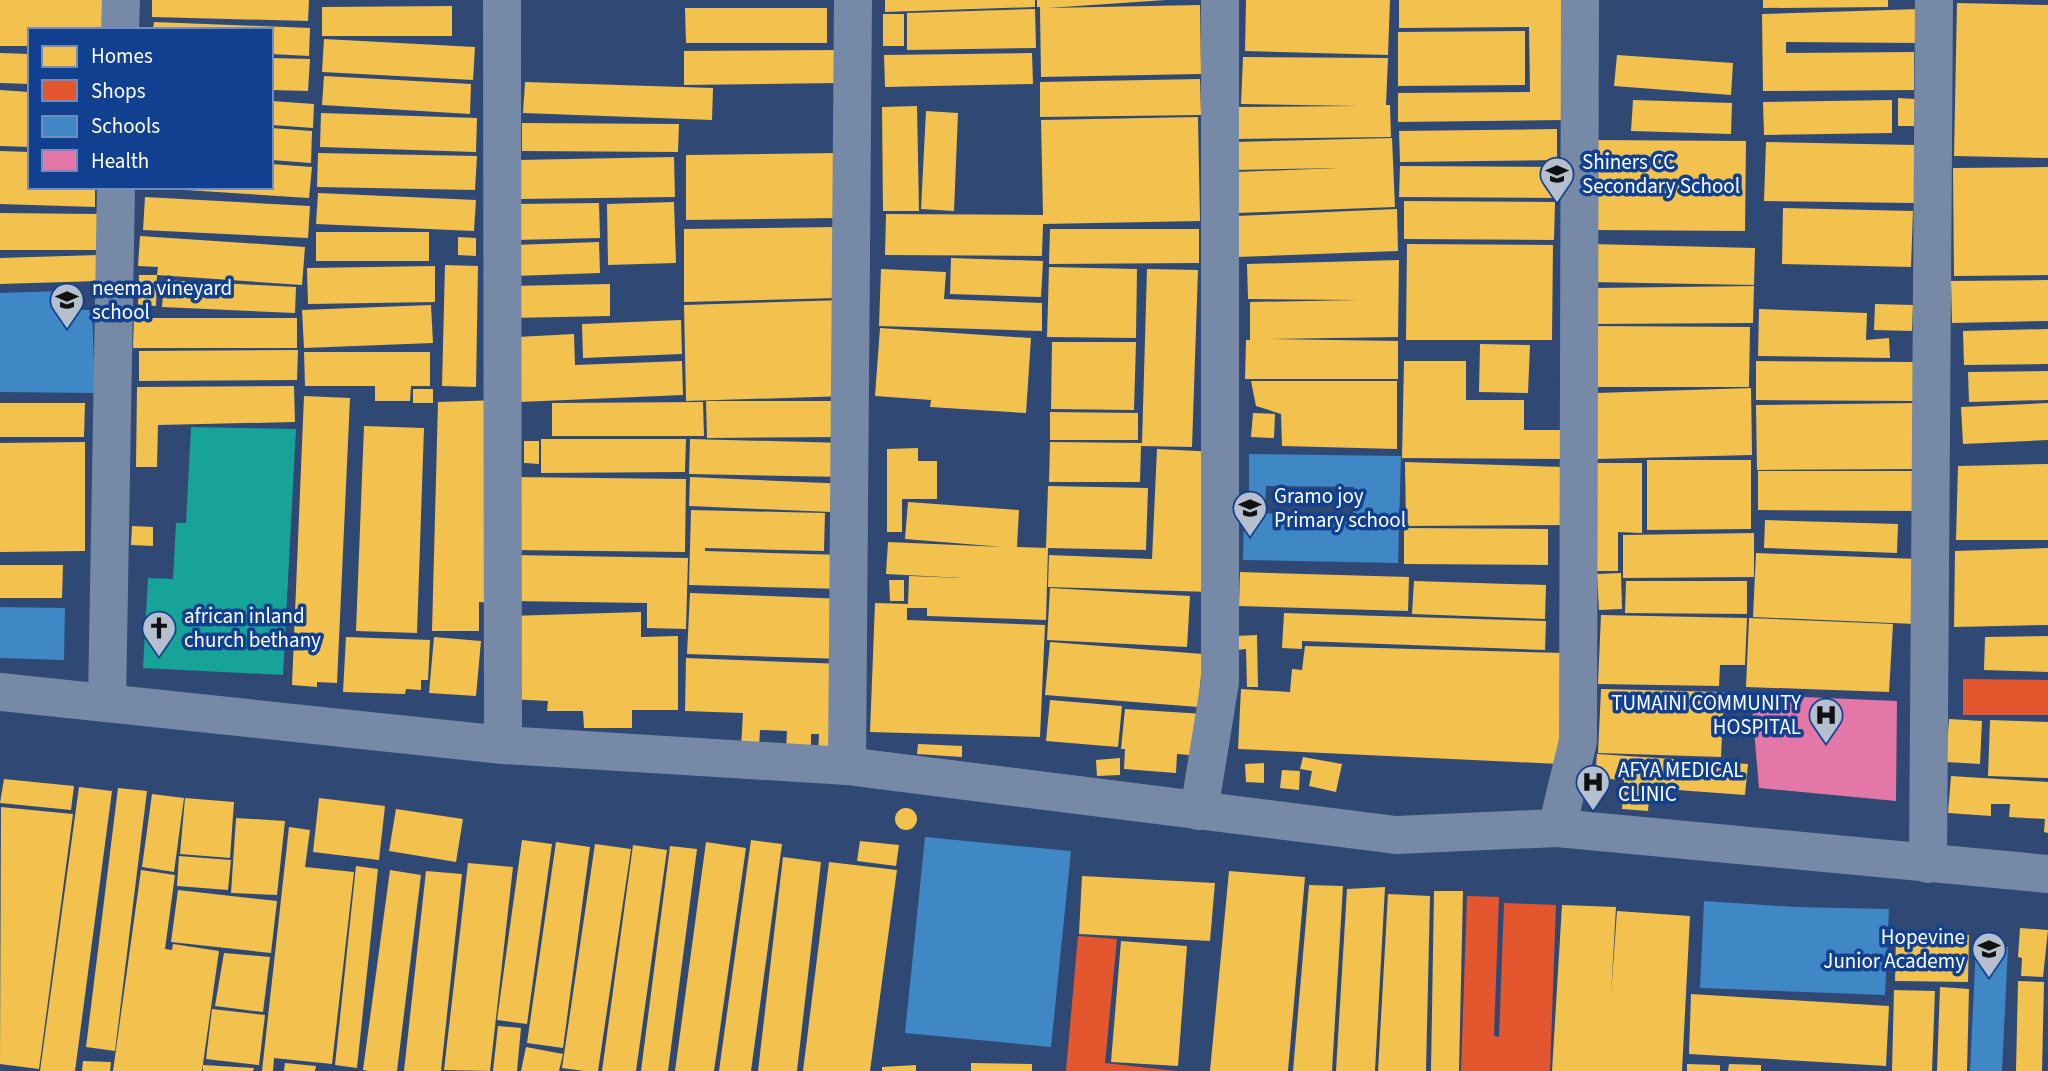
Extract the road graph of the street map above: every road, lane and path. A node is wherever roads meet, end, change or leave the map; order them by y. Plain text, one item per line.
1 (121, 0) edge
2 (502, 0) edge
3 (853, 0) edge
4 (1220, 0) edge
5 (1580, 0) edge
6 (1934, 0) edge
7 (120, 28) edge
8 (116, 189) edge
9 (0, 692) edge
10 (107, 703) junction
11 (503, 746) junction
12 (847, 766) junction
13 (1199, 811) junction
14 (1557, 828) junction
15 (1928, 864) junction
16 (2048, 874) edge

1 - 7 street
2 - 11 street
3 - 12 street
4 - 13 street
5 - 14 street
6 - 15 street
8 - 10 street
9 - 10 street
10 - 11 street
11 - 12 street
12 - 13 street
13 - 14 street
14 - 15 street
15 - 16 street

